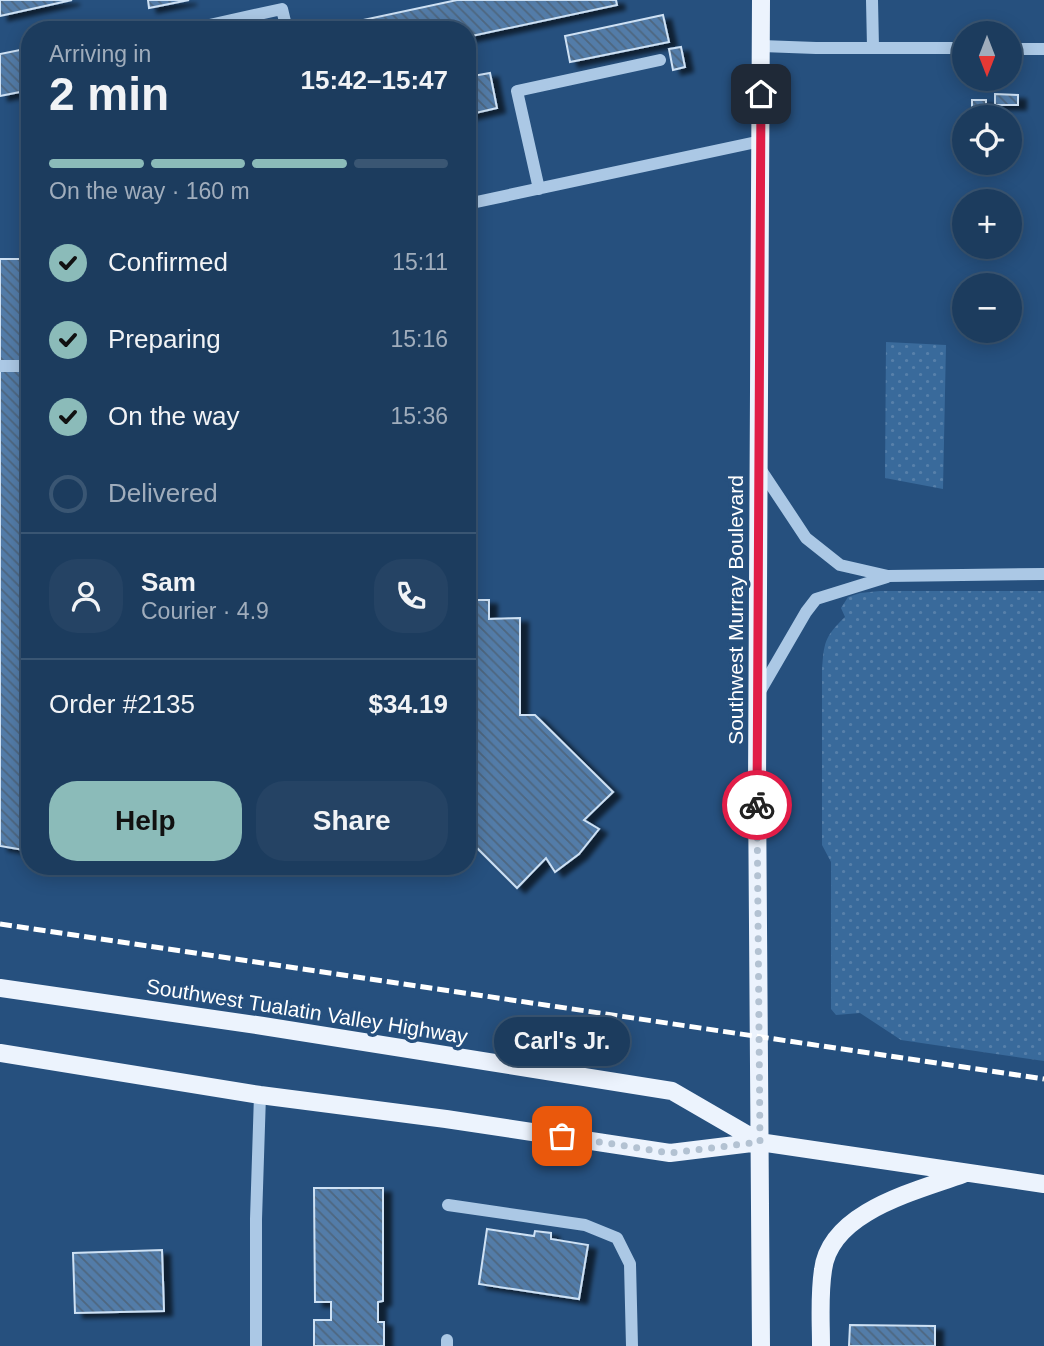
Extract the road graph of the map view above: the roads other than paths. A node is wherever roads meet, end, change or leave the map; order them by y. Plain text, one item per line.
1 (761, 0) edge
2 (872, 0) edge
3 (228, 21) edge
4 (285, 21) edge
5 (761, 46) junction
6 (873, 47) junction
7 (952, 48) edge
8 (1022, 49) edge
9 (1044, 49) edge
10 (660, 60) dead end
11 (761, 141) junction
12 (538, 189) junction
13 (476, 202) edge
14 (0, 366) edge
15 (21, 366) edge
16 (759, 467) junction
17 (1044, 574) edge
18 (888, 576) junction
19 (757, 696) junction
20 (0, 988) edge
21 (0, 1053) edge
22 (260, 1095) junction
23 (760, 1142) junction
24 (967, 1173) junction
25 (1044, 1184) edge
26 (448, 1205) dead end
27 (256, 1346) edge
28 (632, 1346) edge
29 (761, 1346) edge
30 (821, 1346) edge

1 - 5 main road, Southwest Murray Boulevard
2 - 6 street
3 - 4 street
5 - 6 street
5 - 11 main road, Southwest Murray Boulevard
6 - 7 street
8 - 9 street
10 - 12 street
11 - 12 street
11 - 16 main road, Southwest Murray Boulevard
12 - 13 street
14 - 15 street
16 - 18 street
16 - 19 main road, Southwest Murray Boulevard
17 - 18 street
18 - 19 street
19 - 23 main road, Southwest Murray Boulevard
20 - 23 main road, Southwest Tualatin Valley Highway
21 - 22 main road, Southwest Tualatin Valley Highway
22 - 23 main road, Southwest Tualatin Valley Highway
22 - 27 street
23 - 24 main road, Southwest Tualatin Valley Highway
23 - 29 main road, Southwest Murray Boulevard
24 - 25 main road, Southwest Tualatin Valley Highway
24 - 30 main road
26 - 28 street

